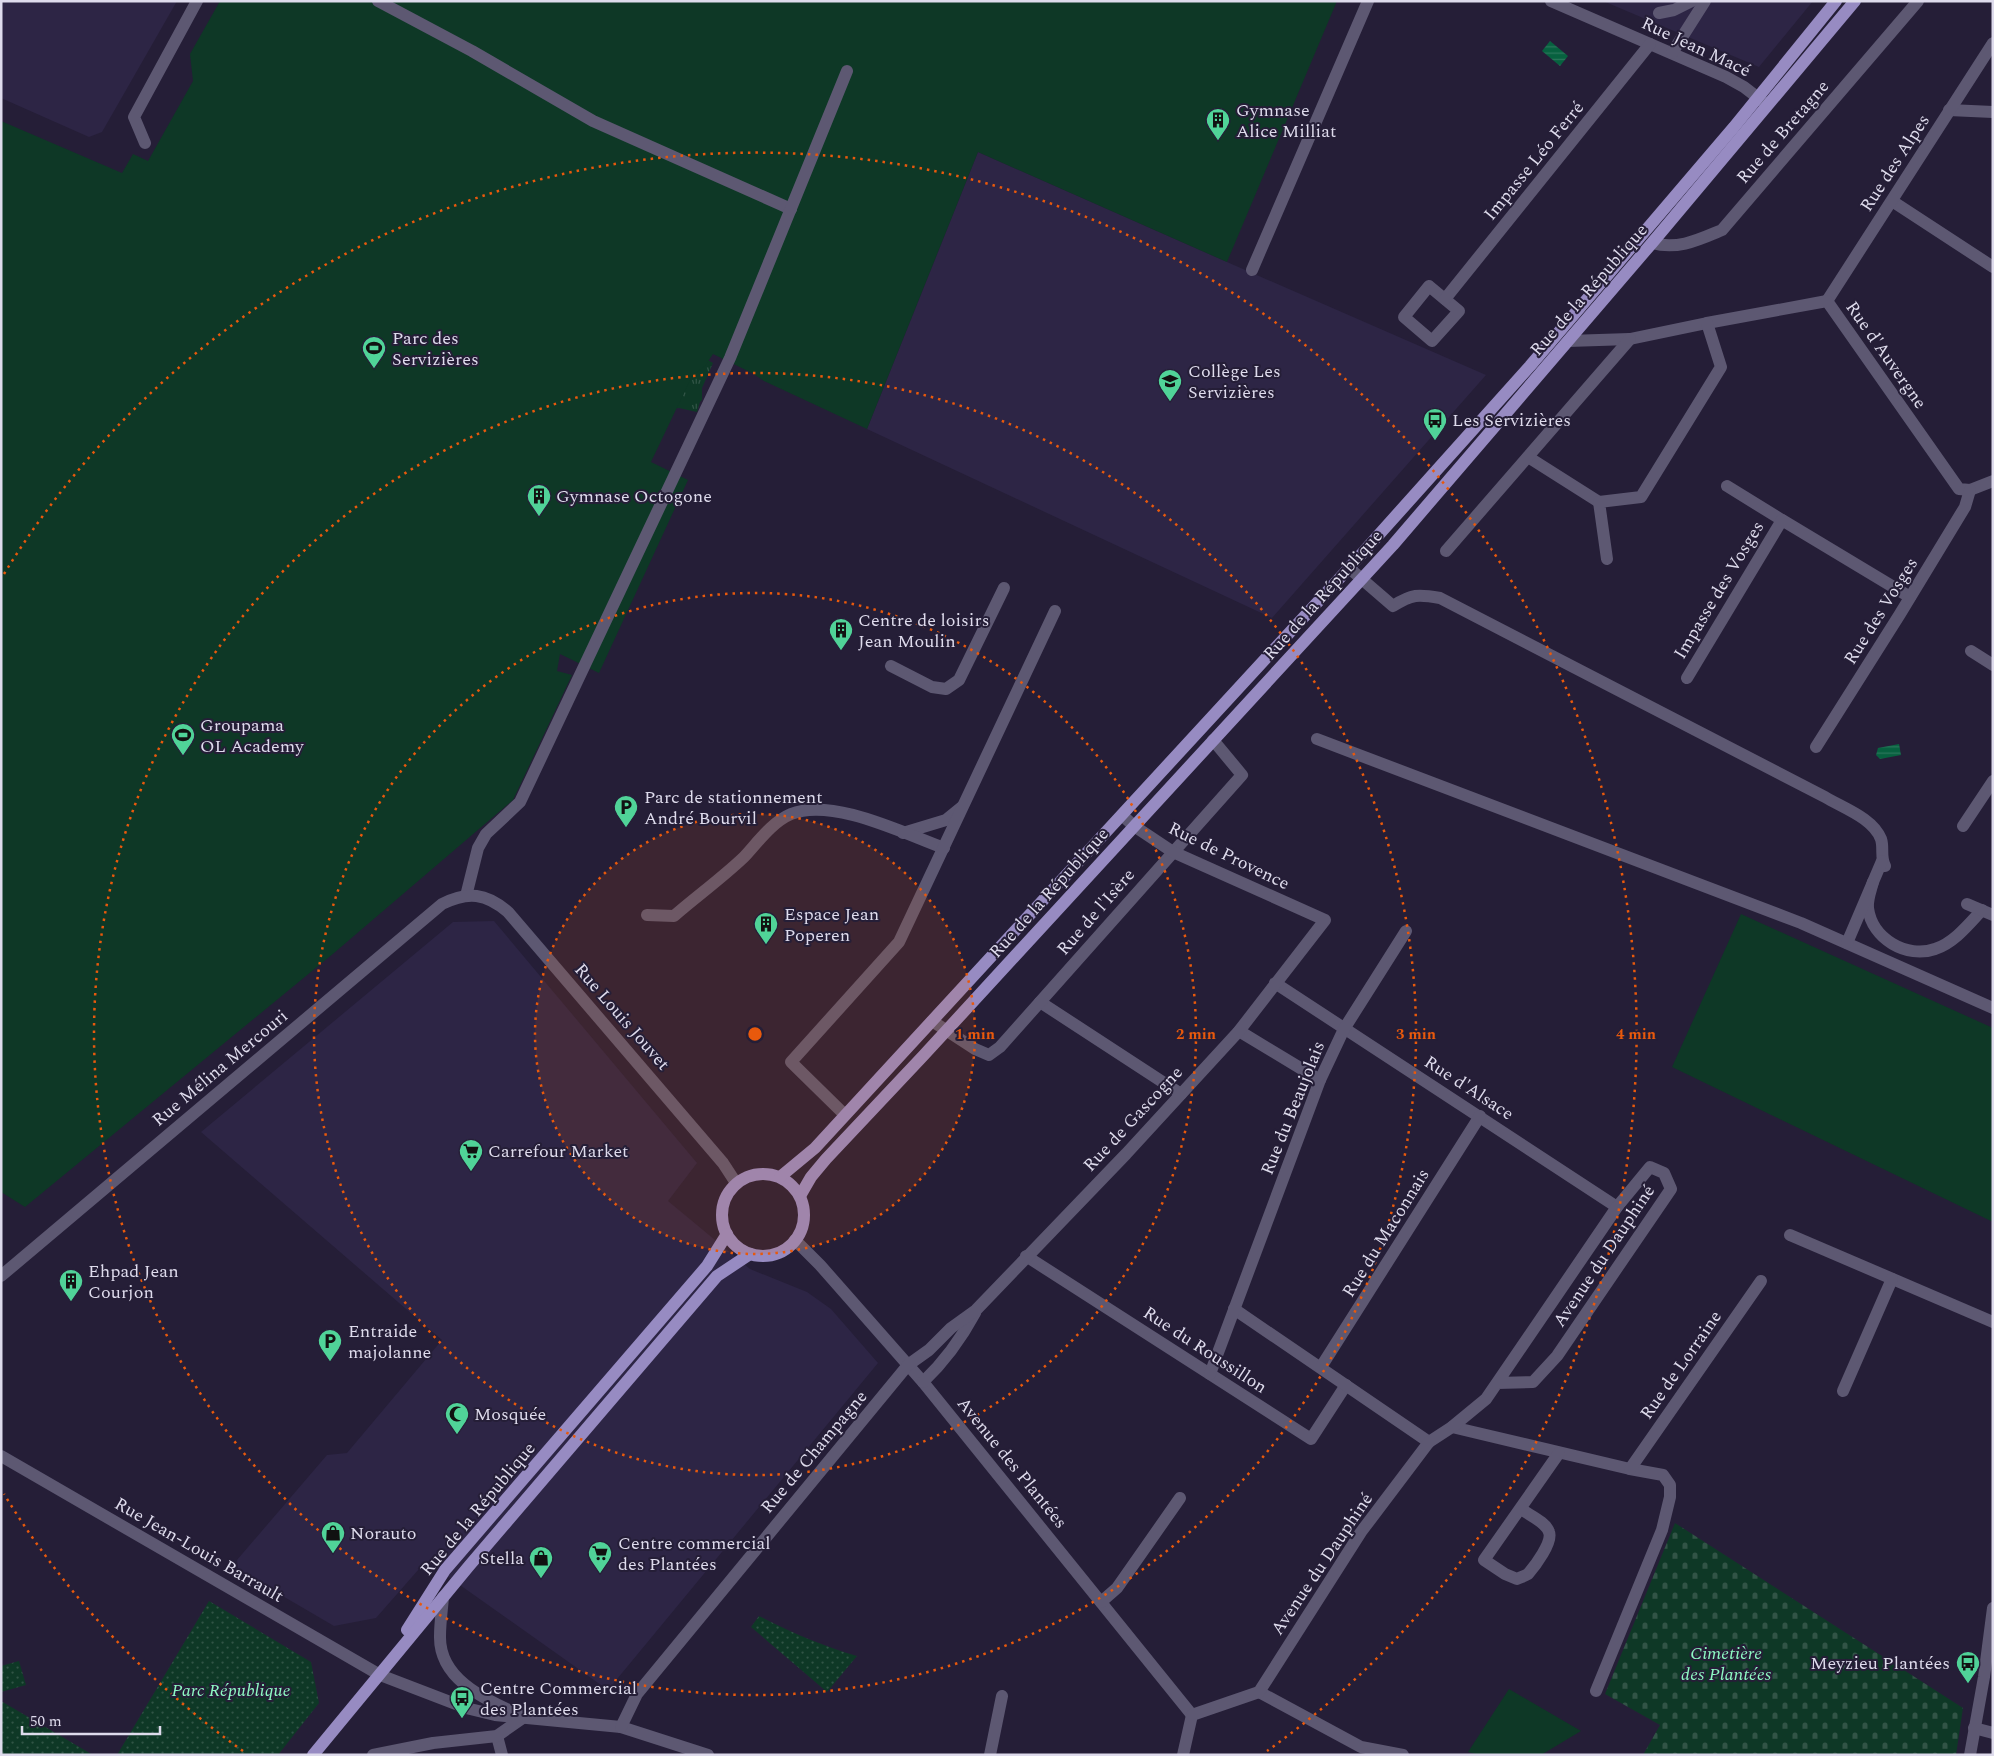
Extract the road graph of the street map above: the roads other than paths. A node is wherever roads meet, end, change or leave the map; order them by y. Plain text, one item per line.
1 (197, 1) edge
2 (378, 1) edge
3 (1368, 1) edge
4 (1551, 1) edge
5 (1692, 1) edge
6 (1705, 1) edge
7 (1836, 1) edge
8 (1855, 1) edge
9 (1918, 1) edge
10 (1659, 12) dead end
11 (1993, 43) edge
12 (1650, 44) junction
13 (1672, 53) junction
14 (847, 71) dead end
15 (1763, 102) junction
16 (1950, 110) junction
17 (1993, 112) edge
18 (145, 143) dead end
19 (1892, 201) junction
20 (790, 209) junction
21 (1652, 243) junction
22 (1993, 267) edge
23 (1252, 270) dead end
24 (1445, 299) dead end
25 (1827, 301) junction
26 (1707, 323) junction
27 (1630, 339) junction
28 (1568, 341) junction
29 (1528, 457) junction
30 (1993, 481) edge
31 (1727, 486) dead end
32 (1970, 490) junction
33 (1599, 502) junction
34 (1404, 506) junction
35 (1416, 517) junction
36 (1782, 520) junction
37 (1446, 551) dead end
38 (1607, 559) dead end
39 (1349, 568) junction
40 (1362, 579) junction
41 (1004, 588) dead end
42 (1910, 597) junction
43 (1055, 612) dead end
44 (1972, 651) dead end
45 (1993, 665) edge
46 (891, 666) dead end
47 (1687, 678) dead end
48 (1317, 739) dead end
49 (1213, 740) junction
50 (1816, 747) dead end
51 (1993, 780) edge
52 (964, 805) junction
53 (1122, 814) junction
54 (1134, 826) junction
55 (1963, 826) dead end
56 (903, 833) junction
57 (944, 848) junction
58 (1173, 852) junction
59 (1874, 882) junction
60 (466, 896) junction
61 (1967, 904) dead end
62 (1987, 913) edge
63 (647, 915) dead end
64 (1325, 920) joint
65 (1406, 931) dead end
66 (1847, 943) junction
67 (1894, 946) junction
68 (1886, 961) junction
69 (1275, 984) junction
70 (1040, 1002) junction
71 (1993, 1008) edge
72 (932, 1021) junction
73 (1344, 1029) junction
74 (947, 1031) junction
75 (1239, 1031) junction
76 (1320, 1080) junction
77 (1181, 1094) junction
78 (845, 1115) junction
79 (1480, 1116) junction
80 (780, 1177) junction
81 (736, 1183) junction
82 (800, 1196) junction
83 (1617, 1207) junction
84 (727, 1234) junction
85 (1790, 1235) dead end
86 (795, 1240) junction
87 (750, 1254) junction
88 (1026, 1256) junction
89 (1, 1276) edge
90 (1892, 1279) junction
91 (1761, 1281) dead end
92 (1234, 1309) junction
93 (976, 1310) junction
94 (1993, 1322) edge
95 (908, 1365) junction
96 (1321, 1367) junction
97 (1210, 1374) junction
98 (923, 1382) junction
99 (1497, 1383) junction
100 (1346, 1385) junction
101 (1843, 1391) dead end
102 (1452, 1427) junction
103 (1429, 1442) junction
104 (1559, 1453) junction
105 (1, 1456) edge
106 (1630, 1469) junction
107 (1180, 1498) dead end
108 (1521, 1509) junction
109 (443, 1597) junction
110 (1101, 1602) junction
111 (1993, 1608) edge
112 (380, 1674) junction
113 (1596, 1691) dead end
114 (1258, 1692) junction
115 (1002, 1696) dead end
116 (1192, 1716) junction
117 (524, 1717) junction
118 (621, 1727) junction
119 (1974, 1728) junction
120 (1993, 1733) edge
121 (497, 1736) junction
122 (312, 1755) edge
123 (373, 1755) edge
124 (502, 1755) edge
125 (708, 1755) edge
126 (990, 1755) edge
127 (1183, 1755) edge
128 (1403, 1755) edge
129 (1970, 1755) edge

1 - 18 street
2 - 20 street
3 - 23 street
4 - 12 street, Rue Jean Macé
5 - 10 street
6 - 13 street
7 - 15 main road, Rue de la République
8 - 15 main road, Rue de la République
9 - 21 street, Rue de Bretagne
11 - 16 street, Rue des Alpes
12 - 13 street, Rue Jean Macé
12 - 24 street, Impasse Léo Ferré
13 - 15 street, Rue Jean Macé
14 - 20 street
15 - 21 main road, Rue de la République
15 - 34 main road, Rue de la République
16 - 17 street
16 - 19 street, Rue des Alpes
19 - 22 street
19 - 25 street, Rue des Alpes
20 - 60 street
21 - 28 main road, Rue de la République
25 - 26 street, Rue d'Auvergne
25 - 32 street, Rue d'Auvergne
26 - 27 street, Rue d'Auvergne
26 - 33 street
27 - 28 street, Rue d'Auvergne
27 - 29 street
28 - 35 main road, Rue de la République
29 - 33 street
29 - 37 street
30 - 32 street
31 - 36 street, Impasse des Vosges
32 - 42 street, Rue des Vosges
33 - 38 street
34 - 35 main road
34 - 39 main road, Rue de la République
35 - 40 main road, Rue de la République
36 - 42 street, Impasse des Vosges
36 - 47 street, Impasse des Vosges
39 - 40 street
39 - 53 main road, Rue de la République
40 - 49 main road, Rue de la République
40 - 59 street
41 - 46 street
42 - 50 street, Rue des Vosges
43 - 52 street
44 - 45 street
48 - 66 street
49 - 54 main road, Rue de la République
49 - 58 street, Rue de l'Isère
51 - 55 street
52 - 56 street
52 - 57 street
53 - 54 street, Rue de Provence
53 - 72 main road, Rue de la République
54 - 58 street, Rue de Provence
54 - 74 main road, Rue de la République
56 - 57 street
56 - 63 street
57 - 78 street
58 - 64 street, Rue de Provence
58 - 70 street, Rue de l'Isère
59 - 66 street
59 - 67 street
60 - 81 street, Rue Louis Jouvet
60 - 89 street, Rue Mélina Mercouri
61 - 62 street
62 - 67 street
64 - 69 street, Rue de Gascogne
65 - 73 street, Rue du Beaujolais
66 - 68 street
67 - 68 street
68 - 71 street
69 - 73 street, Rue d'Alsace
69 - 75 street, Rue de Gascogne
70 - 74 street, Rue de l'Isère
70 - 77 street
72 - 74 street, Rue de l'Isère
72 - 78 main road, Rue de la République
73 - 76 street, Rue du Beaujolais
73 - 79 street, Rue d'Alsace
74 - 82 main road, Rue de la République
75 - 76 street
75 - 77 street, Rue de Gascogne
76 - 92 street, Rue du Beaujolais
77 - 88 street, Rue de Gascogne
78 - 80 main road, Rue de la République
79 - 83 street, Rue d'Alsace
79 - 96 street, Rue du Maconnais
80 - 81 main road
80 - 82 main road
81 - 84 main road
82 - 86 main road
83 - 99 street, Avenue du Dauphiné
83 - 99 street, Avenue du Dauphiné
84 - 87 main road
84 - 112 main road, Rue de la République
85 - 90 street
86 - 87 main road
86 - 95 street, Avenue des Plantées
87 - 109 main road, Rue de la République
88 - 93 street, Rue de Gascogne
88 - 97 street, Rue du Roussillon
90 - 94 street
90 - 101 street
91 - 106 street, Rue de Lorraine
92 - 96 street
92 - 97 street, Rue du Beaujolais
93 - 95 street, Rue de Gascogne
93 - 98 street, Rue de Gascogne
95 - 98 street, Avenue des Plantées
95 - 118 street, Rue de Champagne
96 - 100 street
97 - 100 street, Rue du Roussillon
98 - 110 street, Avenue des Plantées
99 - 102 street, Avenue du Dauphiné
100 - 103 street
102 - 103 street, Avenue du Dauphiné
102 - 104 street
103 - 114 street, Avenue du Dauphiné
104 - 106 street
104 - 108 street
105 - 112 street, Rue Jean-Louis Barrault
106 - 113 street
107 - 110 street
108 - 108 street
109 - 112 main road, Rue de la République
109 - 117 street
110 - 116 street, Avenue des Plantées
111 - 119 street
112 - 117 street, Rue Jean-Louis Barrault
112 - 122 main road, Rue de la République
114 - 116 street
114 - 128 street
115 - 126 street
116 - 127 street
117 - 118 street, Rue Jean-Louis Barrault
117 - 121 street
118 - 125 street, Rue Jean-Louis Barrault
119 - 120 street
119 - 129 street
121 - 123 street
121 - 124 street

